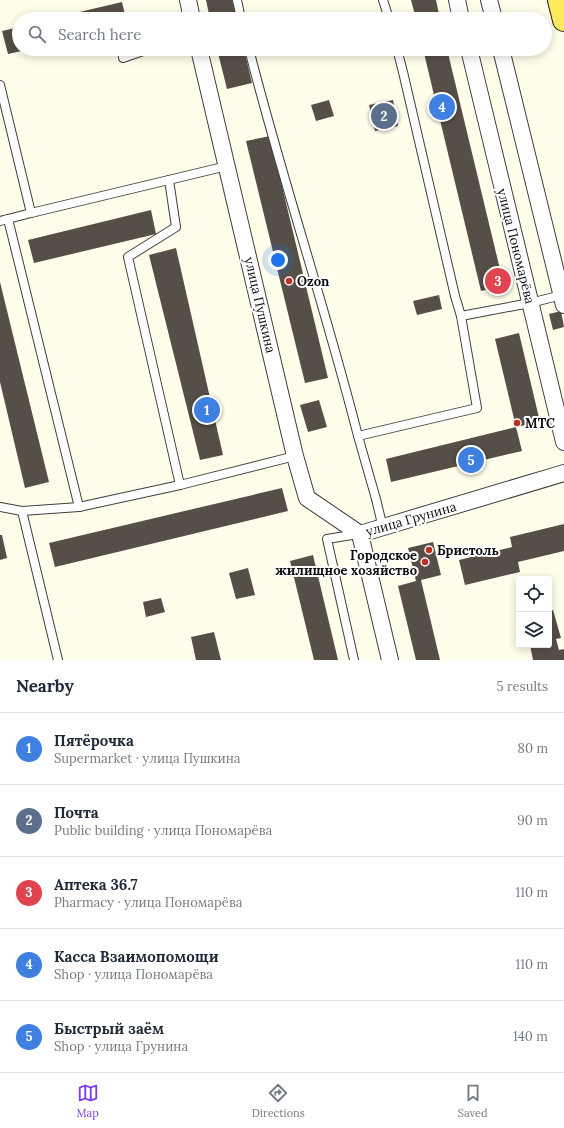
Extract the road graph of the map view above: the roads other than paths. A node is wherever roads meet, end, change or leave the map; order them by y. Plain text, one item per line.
1 (188, 0) edge
2 (237, 0) edge
3 (383, 0) edge
4 (457, 0) edge
5 (489, 0) edge
6 (559, 0) edge
7 (191, 12) edge
8 (240, 12) edge
9 (386, 12) edge
10 (460, 12) edge
11 (492, 12) edge
12 (564, 20) edge
13 (129, 56) edge
14 (201, 56) edge
15 (251, 56) edge
16 (399, 56) edge
17 (470, 56) edge
18 (503, 56) edge
19 (123, 58) dead end
20 (0, 85) edge
21 (227, 166) junction
22 (169, 180) junction
23 (31, 213) junction
24 (4, 220) edge
25 (563, 300) edge
26 (530, 303) junction
27 (461, 316) junction
28 (358, 436) junction
29 (564, 442) edge
30 (295, 456) junction
31 (564, 474) edge
32 (180, 485) junction
33 (79, 507) junction
34 (0, 508) edge
35 (22, 511) junction
36 (383, 528) junction
37 (360, 534) junction
38 (58, 660) edge
39 (354, 660) edge
40 (390, 660) edge

1 - 7 street
2 - 8 lane
3 - 9 lane
4 - 10 street
5 - 11 street
6 - 12 main road
13 - 19 lane
14 - 21 street, улица Пушкина
15 - 28 lane
16 - 27 lane
17 - 26 street, улица Пономарёва
18 - 25 street
20 - 23 lane
21 - 22 lane
21 - 30 street, улица Пушкина
22 - 23 lane
22 - 32 lane
23 - 24 lane
24 - 33 lane
25 - 26 lane
26 - 27 lane
26 - 29 street, улица Пономарёва
27 - 28 lane
28 - 36 lane
30 - 32 lane
30 - 37 street, улица Пушкина
31 - 36 street, улица Грунина
32 - 33 lane
33 - 35 lane
34 - 35 lane
35 - 38 lane
36 - 37 street, улица Грунина
37 - 39 lane
37 - 40 street, улица Грунина

